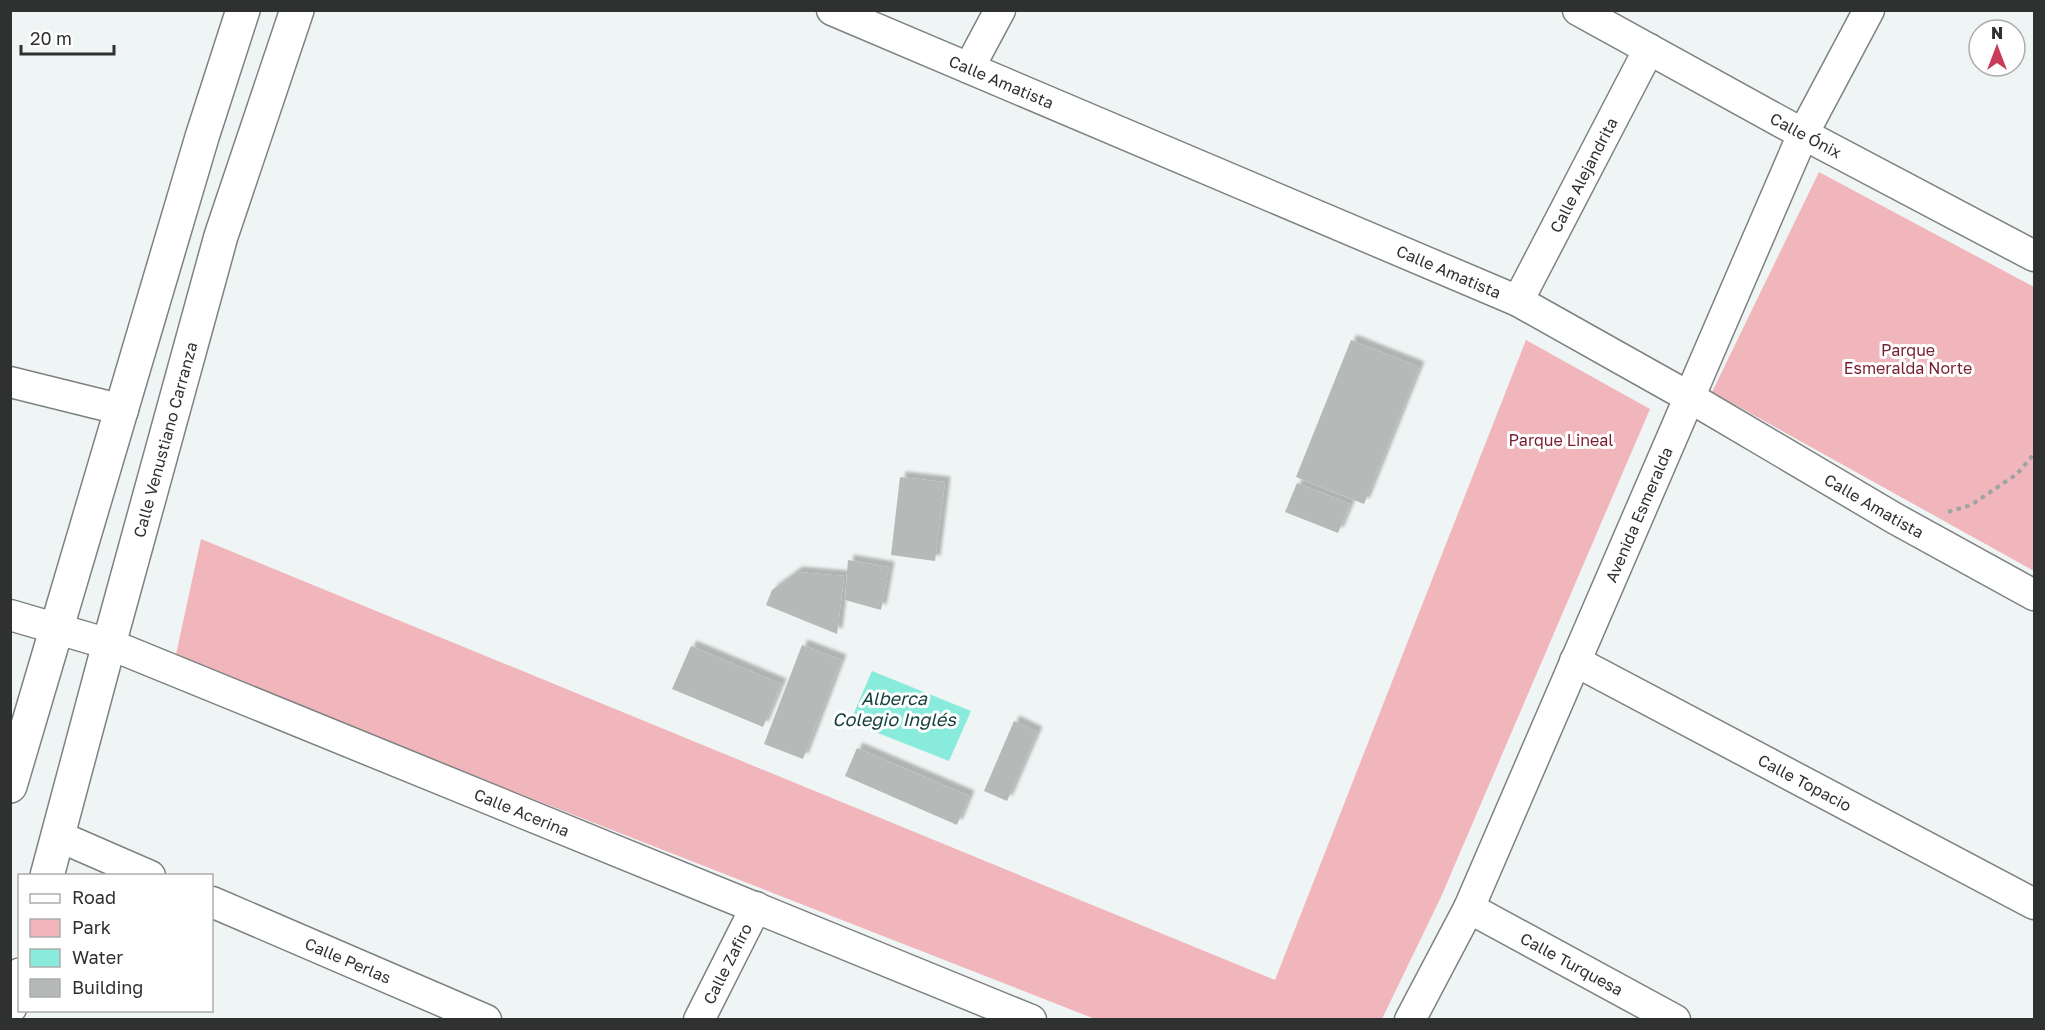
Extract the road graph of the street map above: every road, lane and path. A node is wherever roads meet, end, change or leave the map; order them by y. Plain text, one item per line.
1 (243, 10) edge
2 (297, 10) edge
3 (832, 10) edge
4 (1000, 10) edge
5 (1578, 10) edge
6 (1869, 10) edge
7 (1649, 50) junction
8 (969, 68) junction
9 (1803, 134) junction
10 (202, 137) junction
11 (249, 153) junction
12 (2034, 256) edge
13 (1518, 301) junction
14 (10, 382) edge
15 (1689, 397) junction
16 (123, 410) junction
17 (2034, 456) edge
18 (1943, 513) dead end
19 (2034, 595) edge
20 (10, 615) edge
21 (58, 629) junction
22 (108, 644) junction
23 (1575, 661) junction
24 (10, 786) edge
25 (58, 836) junction
26 (48, 874) edge
27 (145, 874) edge
28 (213, 902) edge
29 (2034, 904) edge
30 (756, 907) junction
31 (1469, 908) junction
32 (18, 981) edge
33 (10, 1007) edge
34 (486, 1020) edge
35 (699, 1020) edge
36 (1031, 1020) edge
37 (1410, 1020) edge
38 (1675, 1020) edge

1 - 10 street
2 - 11 street, Calle Venustiano Carranza
3 - 8 street, Calle Amatista
4 - 8 street
5 - 7 street, Calle Ónix
6 - 9 street, Avenida Esmeralda
7 - 9 street, Calle Ónix
7 - 13 street, Calle Alejandrita
8 - 13 street, Calle Amatista
9 - 12 street, Calle Ónix
9 - 15 street, Avenida Esmeralda
10 - 11 street
10 - 16 street
11 - 22 street, Calle Venustiano Carranza
13 - 15 street, Calle Amatista
14 - 16 street
15 - 19 street, Calle Amatista
15 - 23 street, Avenida Esmeralda
16 - 21 street
17 - 18 path
20 - 21 street, Calle Acerina
21 - 22 street, Calle Acerina
21 - 24 street
22 - 25 street, Calle Venustiano Carranza
22 - 30 street, Calle Acerina
23 - 29 street, Calle Topacio
23 - 31 street, Avenida Esmeralda
25 - 26 street, Calle Venustiano Carranza
25 - 27 street
28 - 34 street, Calle Perlas
30 - 35 street, Calle Zafiro
30 - 36 street, Calle Acerina
31 - 37 street, Avenida Esmeralda
31 - 38 street, Calle Turquesa
32 - 33 street

